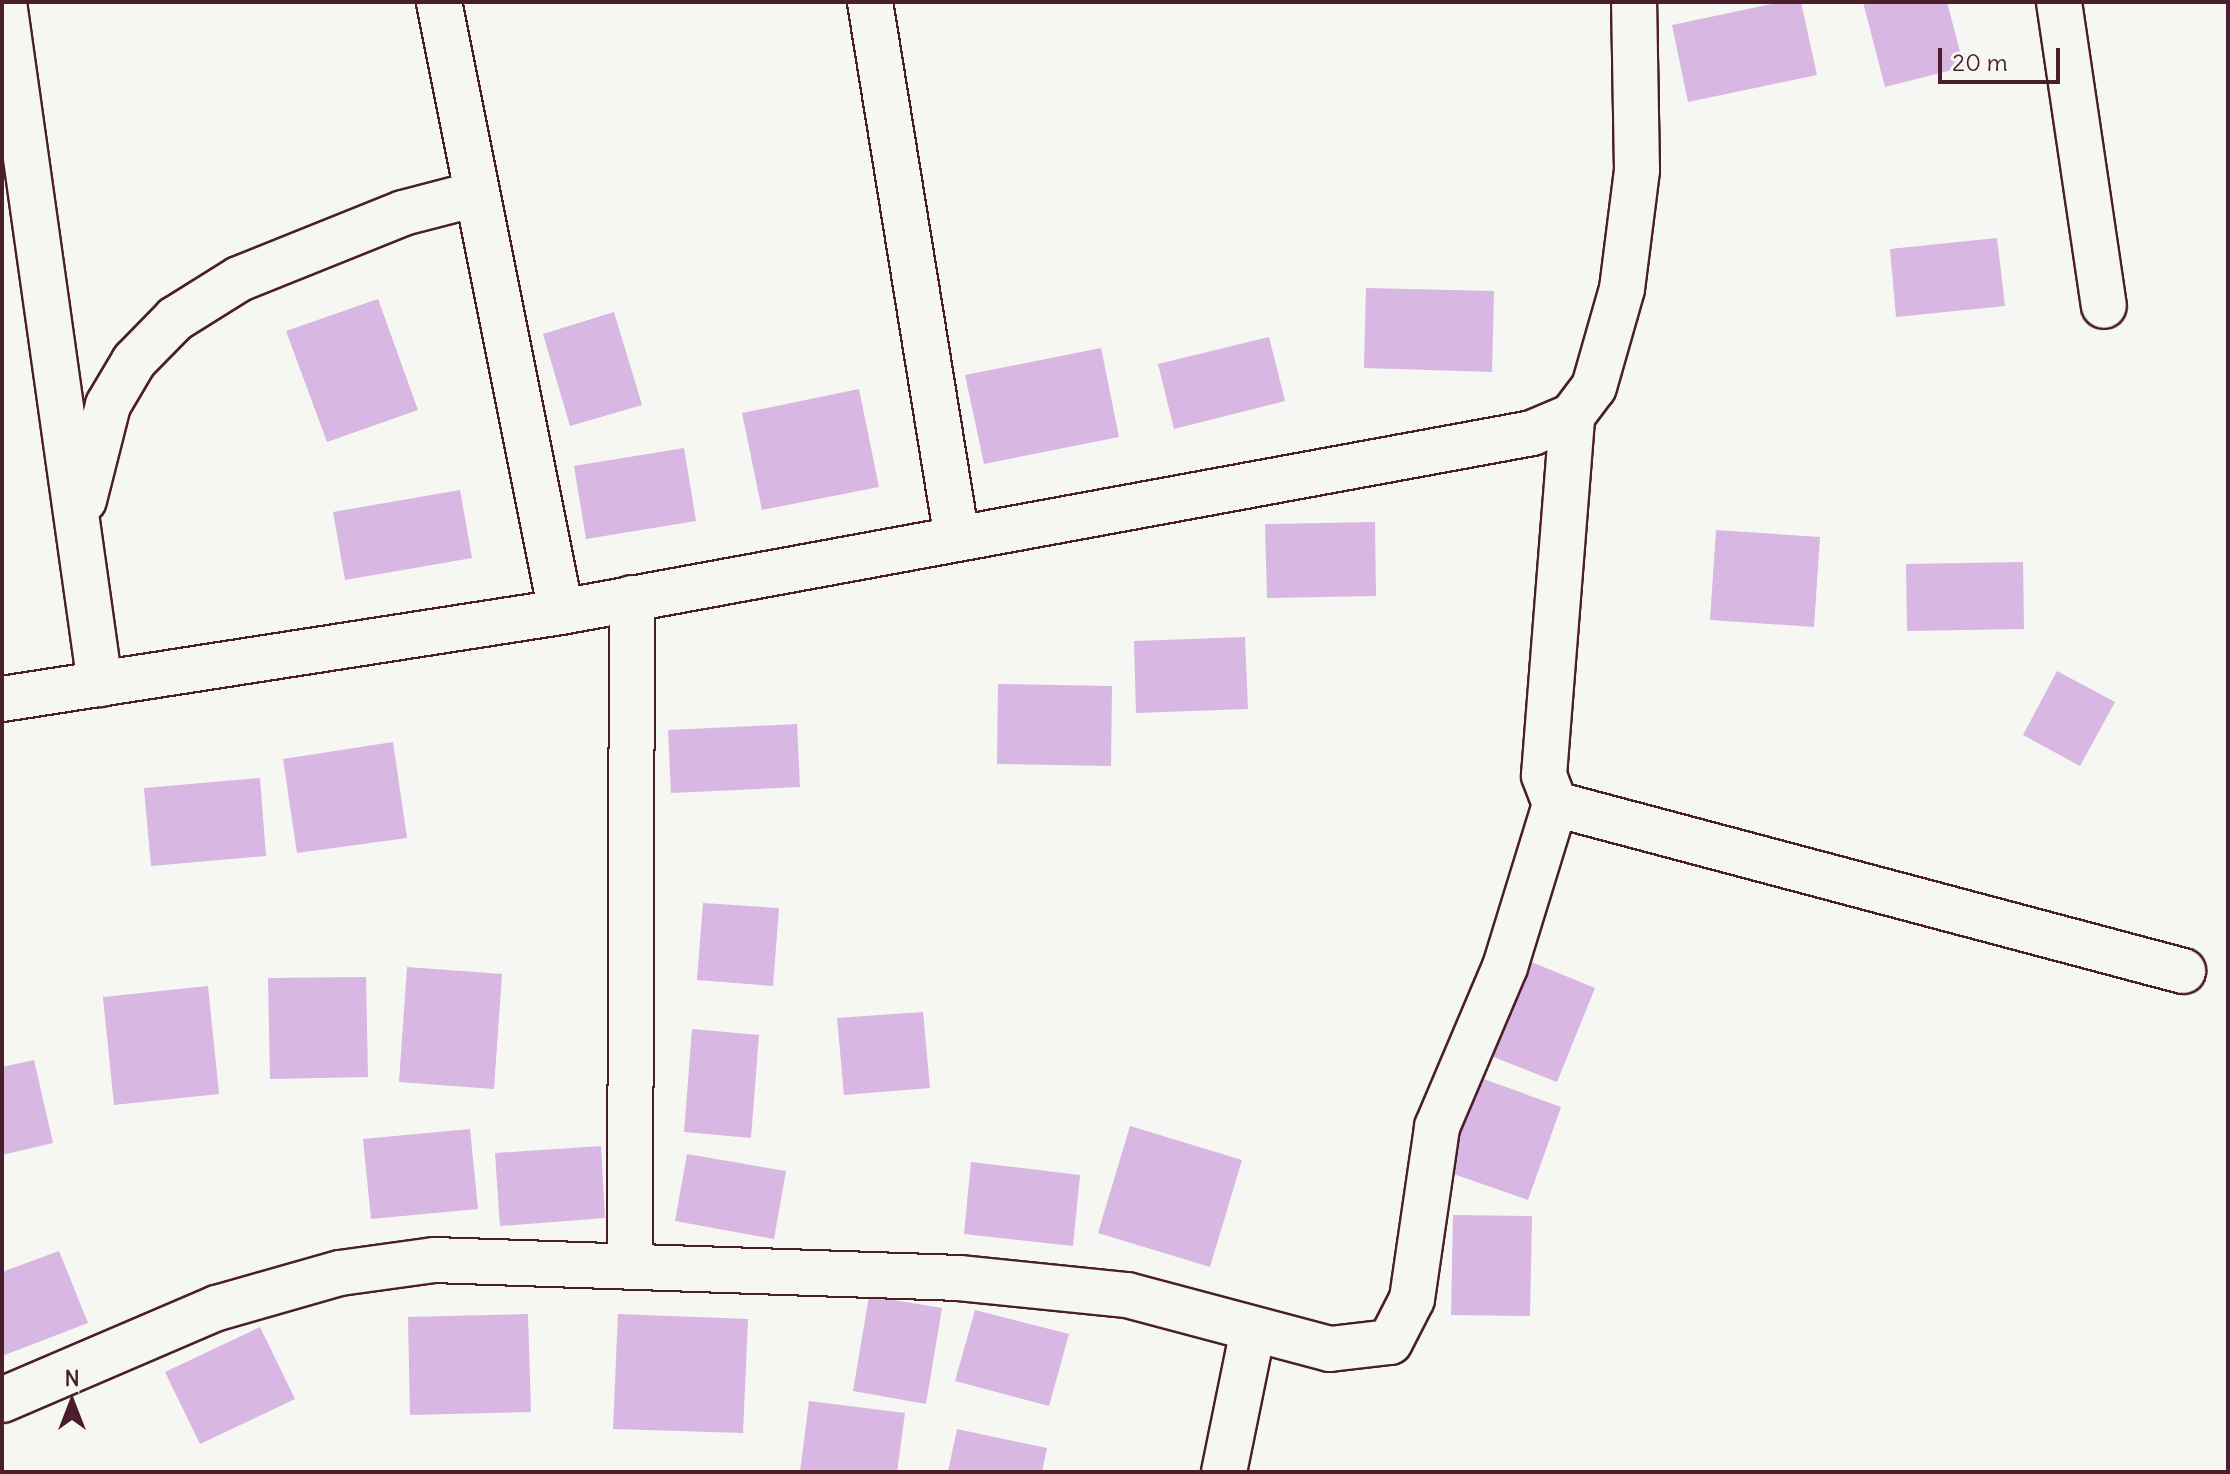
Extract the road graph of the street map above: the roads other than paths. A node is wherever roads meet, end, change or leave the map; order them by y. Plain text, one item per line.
1 (4, 2) edge
2 (439, 2) edge
3 (870, 2) edge
4 (1634, 2) edge
5 (2059, 2) edge
6 (476, 194) junction
7 (2104, 306) dead end
8 (1572, 416) junction
9 (78, 522) junction
10 (957, 539) junction
11 (632, 598) junction
12 (561, 612) junction
13 (100, 684) junction
14 (2, 699) edge
15 (1555, 804) junction
16 (2183, 971) dead end
17 (630, 1263) junction
18 (1252, 1334) junction
19 (2, 1400) edge
20 (1224, 1472) edge

1 - 9 street
2 - 6 street
3 - 10 street
4 - 8 street
5 - 7 street
6 - 9 street
6 - 12 street
8 - 10 street
8 - 15 street
9 - 13 street
10 - 11 street
11 - 12 street
11 - 17 street
12 - 13 street
13 - 14 street
15 - 16 street
15 - 18 street
17 - 18 street
17 - 19 street
18 - 20 street

